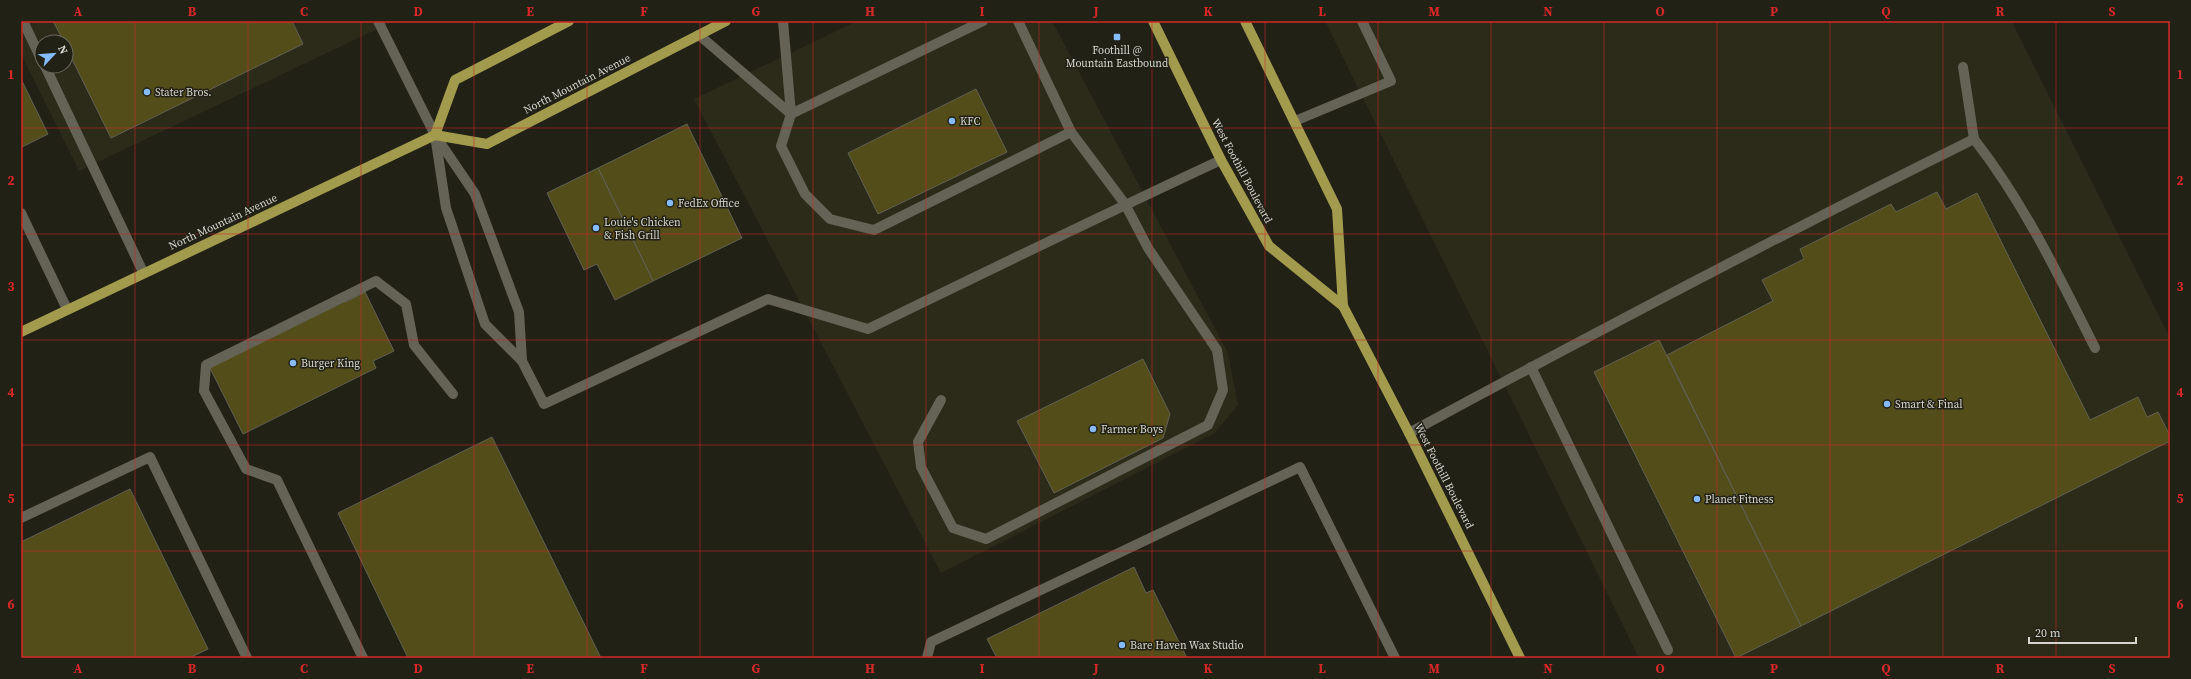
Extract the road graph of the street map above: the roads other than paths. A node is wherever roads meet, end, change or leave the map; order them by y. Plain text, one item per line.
1 (23, 21) edge
2 (378, 21) edge
3 (569, 21) edge
4 (726, 21) edge
5 (783, 21) edge
6 (983, 21) edge
7 (1018, 21) edge
8 (1153, 21) edge
9 (1245, 21) edge
10 (1362, 21) edge
11 (699, 35) junction
12 (34, 44) edge
13 (1963, 67) dead end
14 (49, 74) edge
15 (791, 114) junction
16 (1295, 121) junction
17 (1071, 132) junction
18 (435, 135) junction
19 (1974, 139) junction
20 (1221, 160) junction
21 (1125, 204) junction
22 (21, 213) edge
23 (142, 272) junction
24 (1343, 306) junction
25 (67, 309) junction
26 (21, 332) edge
27 (2095, 348) dead end
28 (522, 361) junction
29 (1531, 367) junction
30 (453, 394) dead end
31 (941, 400) dead end
32 (1409, 433) junction
33 (21, 518) edge
34 (1668, 650) dead end
35 (247, 658) edge
36 (363, 658) edge
37 (927, 658) edge
38 (1395, 658) edge
39 (1520, 658) edge

1 - 12 lane
2 - 18 lane
3 - 18 main road
4 - 11 main road, North Mountain Avenue
5 - 15 lane
6 - 15 lane
7 - 17 lane
8 - 20 main road, West Foothill Boulevard
9 - 16 main road, West Foothill Boulevard
10 - 16 lane
11 - 15 lane
11 - 18 main road, North Mountain Avenue
13 - 19 lane
14 - 23 lane
15 - 17 lane
16 - 24 main road, West Foothill Boulevard
17 - 21 lane
18 - 23 main road, North Mountain Avenue
18 - 28 lane
18 - 28 lane
19 - 27 lane
19 - 29 lane
20 - 21 lane
20 - 24 main road, West Foothill Boulevard
21 - 28 lane
21 - 31 lane
22 - 25 lane
23 - 25 main road, North Mountain Avenue
24 - 32 main road, West Foothill Boulevard
25 - 26 main road, North Mountain Avenue
29 - 32 lane
29 - 34 lane
30 - 36 lane
32 - 39 main road, West Foothill Boulevard
33 - 35 lane
37 - 38 lane

